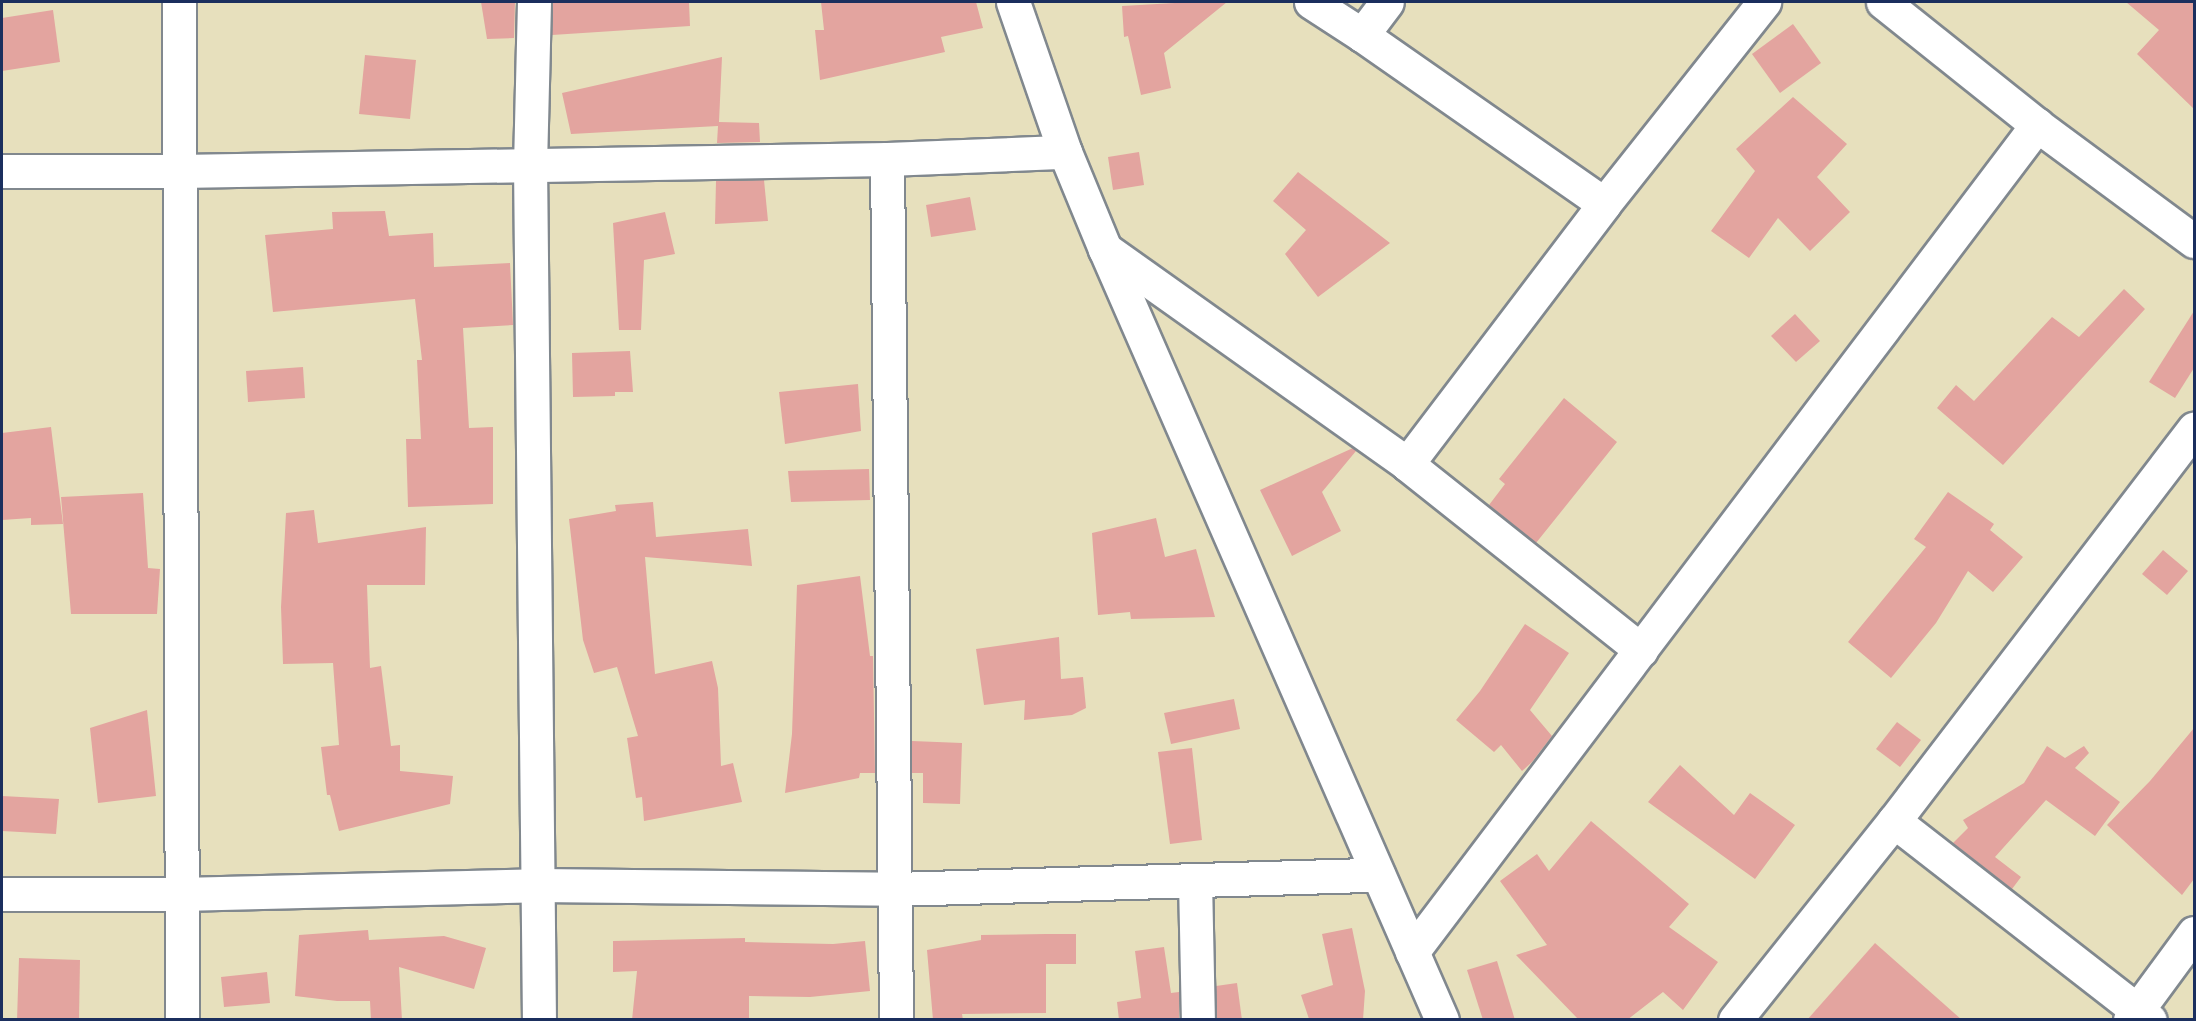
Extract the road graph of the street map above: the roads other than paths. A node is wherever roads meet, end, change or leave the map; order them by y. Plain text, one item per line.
1 (180, 2) edge
2 (534, 2) edge
3 (1013, 2) edge
4 (1311, 2) edge
5 (1387, 2) edge
6 (1764, 2) edge
7 (1883, 2) edge
8 (1362, 35) junction
9 (2037, 124) junction
10 (1065, 152) junction
11 (887, 159) junction
12 (530, 163) junction
13 (2, 171) edge
14 (179, 171) junction
15 (1604, 204) junction
16 (2194, 241) edge
17 (1106, 249) junction
18 (2194, 428) edge
19 (1407, 464) junction
20 (1641, 650) junction
21 (1894, 821) junction
22 (1378, 876) junction
23 (1195, 880) junction
24 (537, 885) junction
25 (896, 889) junction
26 (2, 894) edge
27 (180, 894) junction
28 (2194, 933) edge
29 (1412, 952) junction
30 (2139, 1016) edge
31 (182, 1020) edge
32 (539, 1020) edge
33 (896, 1020) edge
34 (1198, 1020) edge
35 (1442, 1020) edge
36 (1735, 1020) edge

1 - 14 street
2 - 12 street
3 - 10 street
4 - 8 street
5 - 8 street
6 - 15 street
7 - 9 street
8 - 15 street
9 - 16 street
9 - 20 street
10 - 11 street
10 - 17 street
11 - 12 street
11 - 25 street
12 - 14 street
12 - 24 street
13 - 14 street
14 - 27 street
15 - 19 street
17 - 19 street
17 - 22 street
18 - 21 street
19 - 20 street
20 - 29 street
21 - 30 street
21 - 36 street
22 - 23 street
22 - 29 street
23 - 25 street
23 - 34 street
24 - 25 street
24 - 27 street
24 - 32 street
25 - 33 street
26 - 27 street
27 - 31 street
28 - 30 street
29 - 35 street

